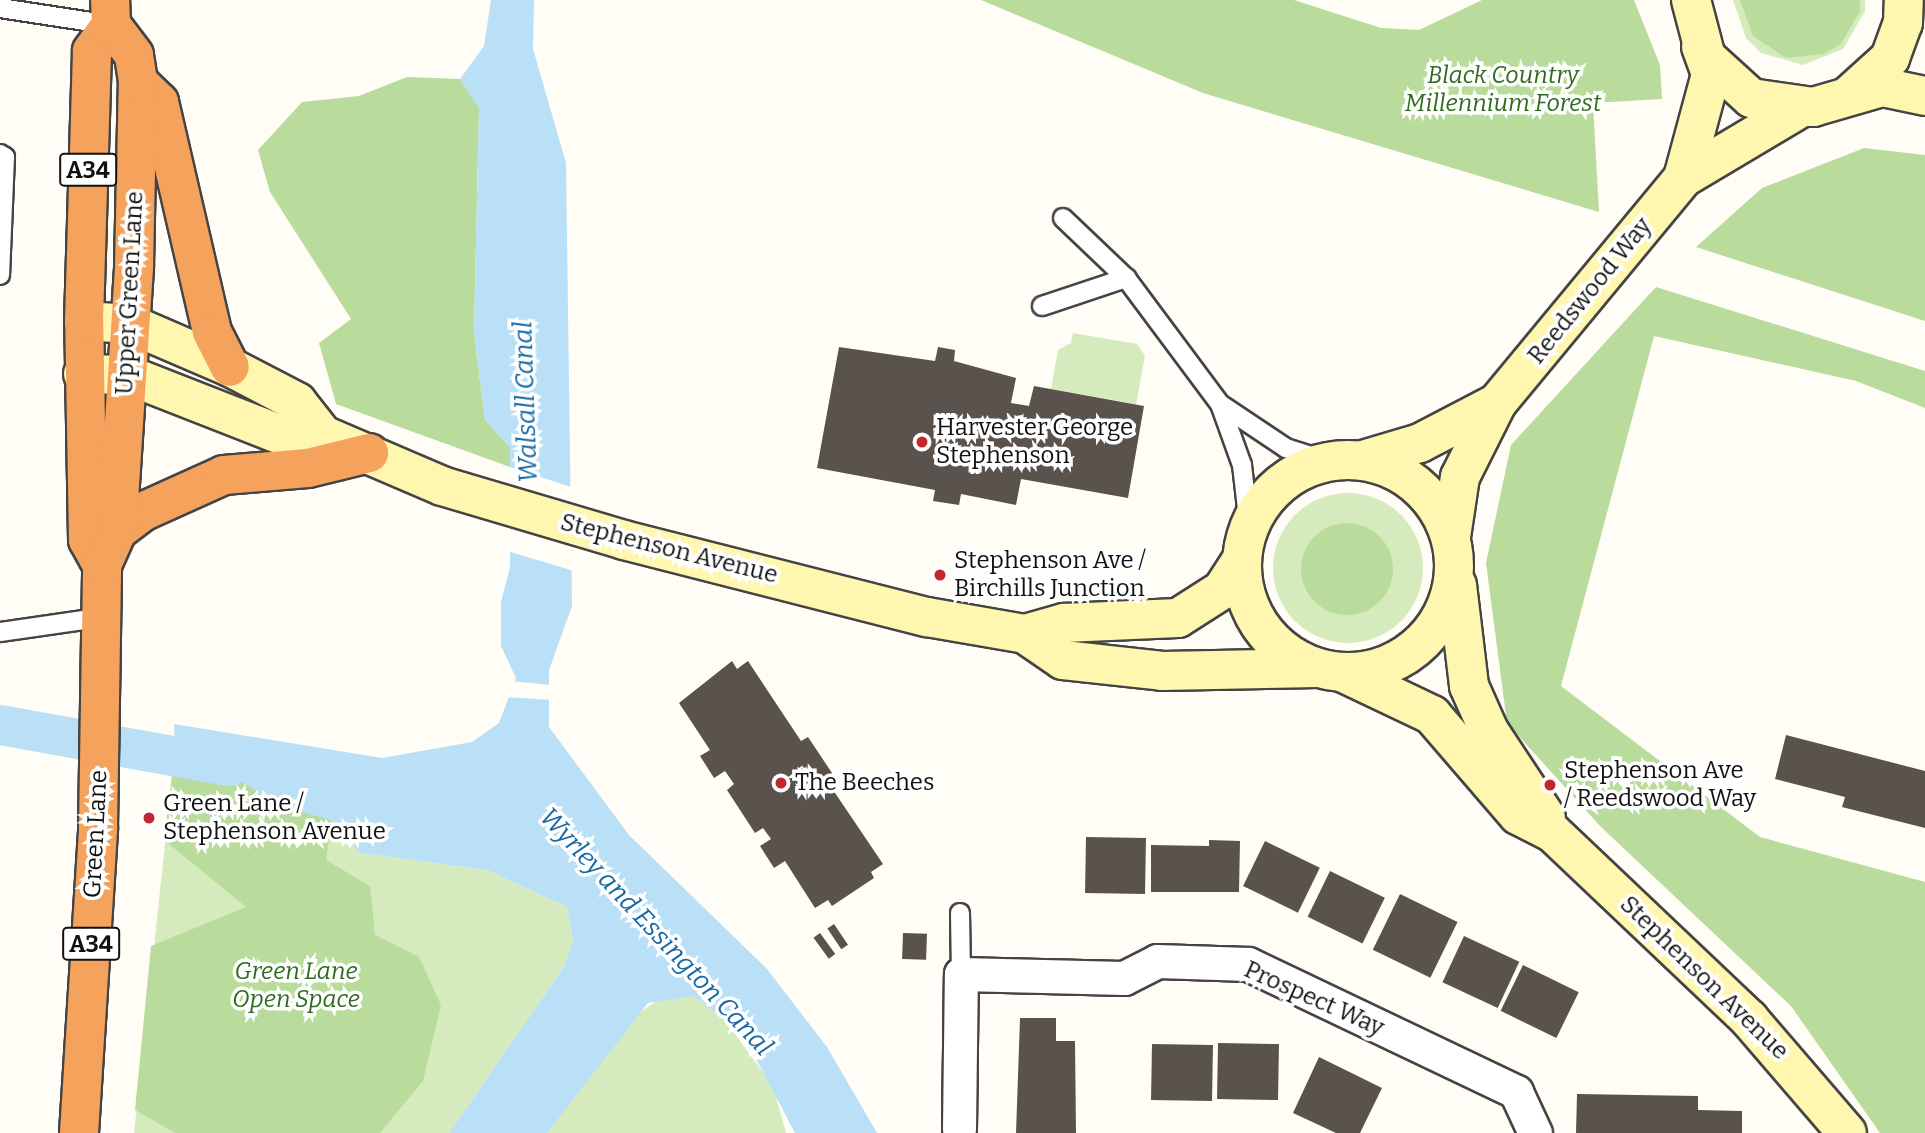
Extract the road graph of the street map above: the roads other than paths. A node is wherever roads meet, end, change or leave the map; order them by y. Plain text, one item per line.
1 (1904, 0) edge
2 (1912, 0) edge
3 (0, 8) edge
4 (111, 12) edge
5 (1692, 16) edge
6 (1925, 26) edge
7 (138, 82) junction
8 (1925, 96) edge
9 (1843, 99) junction
10 (1802, 107) junction
11 (0, 154) edge
12 (1671, 192) junction
13 (1063, 218) dead end
14 (0, 275) edge
15 (1126, 278) junction
16 (1041, 306) dead end
17 (84, 321) junction
18 (130, 324) junction
19 (230, 367) junction
20 (83, 374) junction
21 (128, 375) junction
22 (1497, 403) junction
23 (1220, 404) junction
24 (323, 435) junction
25 (369, 453) junction
26 (1345, 460) junction
27 (117, 531) junction
28 (1245, 544) junction
29 (1453, 549) junction
30 (102, 565) junction
31 (103, 617) junction
32 (0, 632) edge
33 (1024, 634) junction
34 (103, 660) joint
35 (1331, 670) junction
36 (1552, 832) junction
37 (960, 913) dead end
38 (961, 974) junction
39 (959, 1129) dead end
40 (79, 1133) edge
41 (1535, 1133) edge
42 (1847, 1133) edge

1 - 9 street
2 - 6 street
3 - 4 lane
4 - 7 highway, Upper Green Lane / A34
4 - 17 highway, Upper Green Lane / A34
5 - 10 street, Reedswood Way
5 - 12 street, Reedswood Way
7 - 18 highway, Upper Green Lane / A34
7 - 19 highway
8 - 9 street, Reedswood Way
9 - 10 street, Reedswood Way
10 - 12 street, Reedswood Way
11 - 14 lane
12 - 22 street, Reedswood Way
13 - 15 lane
15 - 16 lane
15 - 23 lane
17 - 18 street
17 - 20 highway, Upper Green Lane / A34
18 - 19 street
18 - 21 highway, Upper Green Lane / A34
19 - 24 street
20 - 21 street, Stephenson Avenue
20 - 30 highway, Upper Green Lane / A34
21 - 24 street, Stephenson Avenue
21 - 27 highway, Upper Green Lane / A34
22 - 26 street, Reedswood Way
22 - 29 street, Reedswood Way
23 - 26 lane
23 - 28 lane
24 - 25 street, Stephenson Avenue
25 - 27 highway
25 - 33 street, Stephenson Avenue
26 - 28 street
26 - 29 street
27 - 30 highway, Upper Green Lane / A34
28 - 33 street, Stephenson Avenue
28 - 35 street
29 - 35 street
29 - 36 street, Stephenson Avenue
30 - 31 highway, Upper Green Lane / A34
31 - 32 lane
31 - 34 highway, Upper Green Lane / A34
33 - 35 street, Stephenson Avenue
34 - 40 highway, Green Lane / A34
35 - 36 street, Stephenson Avenue
36 - 42 street, Stephenson Avenue
37 - 38 lane
38 - 39 street
38 - 41 street, Prospect Way

